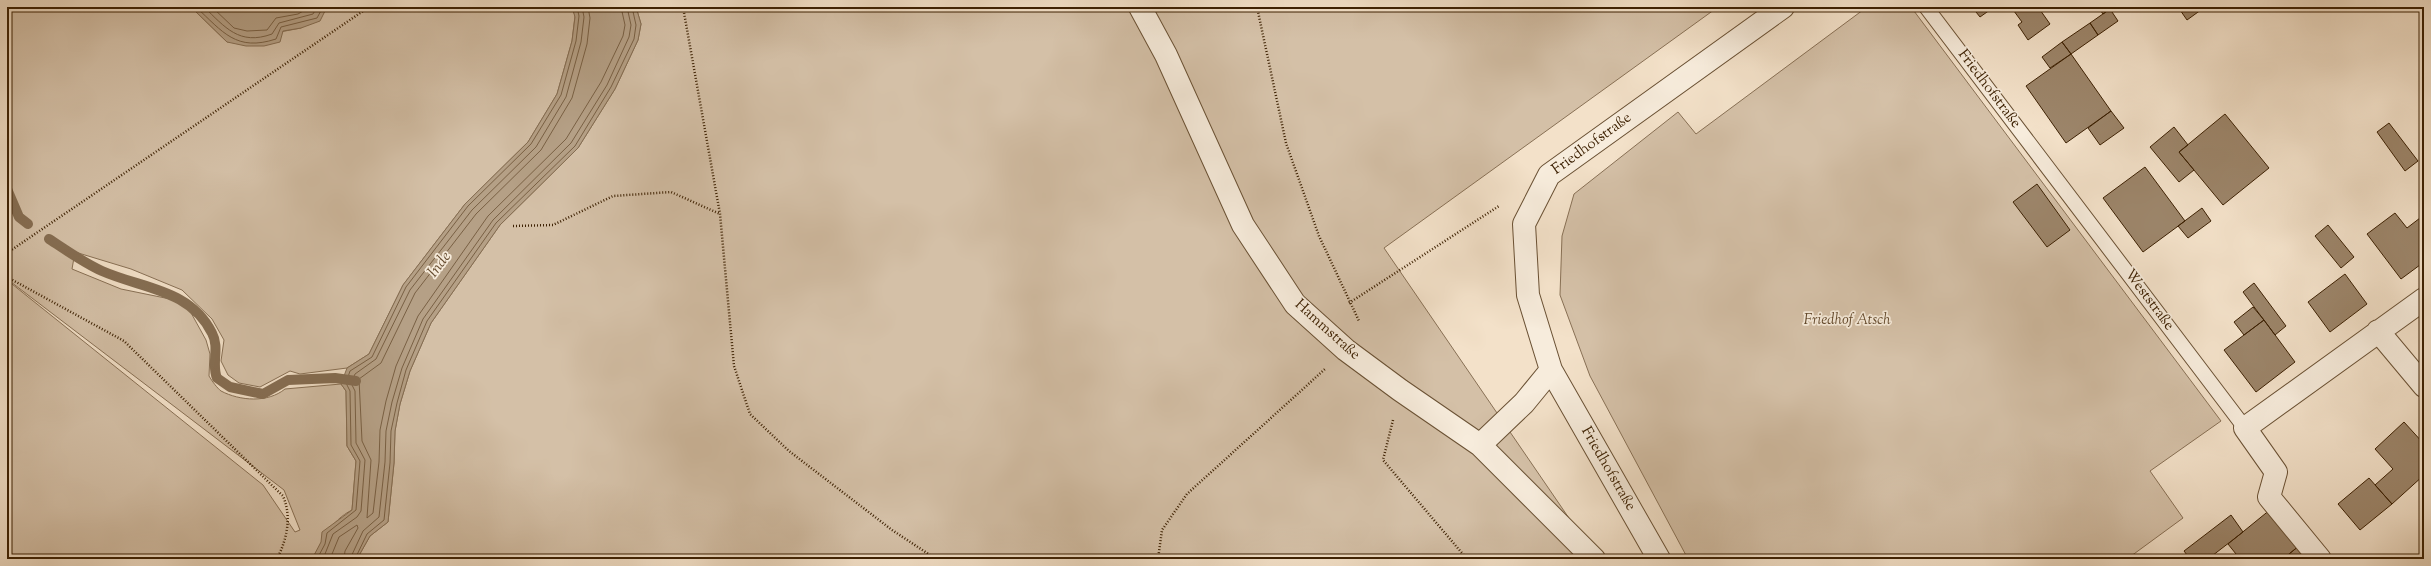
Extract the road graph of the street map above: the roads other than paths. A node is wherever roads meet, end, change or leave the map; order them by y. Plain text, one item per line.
1 (1140, 7) edge
2 (1783, 7) edge
3 (1926, 7) edge
4 (2052, 172) joint
5 (2424, 299) edge
6 (2378, 331) junction
7 (1551, 370) junction
8 (2424, 386) edge
9 (2245, 428) junction
10 (1480, 445) junction
11 (1594, 559) edge
12 (1659, 559) edge
13 (2320, 559) edge

1 - 10 street, Hammstraße
2 - 7 street, Friedhofstraße
3 - 4 lane, Friedhofstraße
4 - 9 lane, Weststraße
5 - 6 street
6 - 8 street
6 - 9 street
7 - 10 street
7 - 12 street, Friedhofstraße
9 - 13 street, Weststraße
10 - 11 street, Hammstraße

